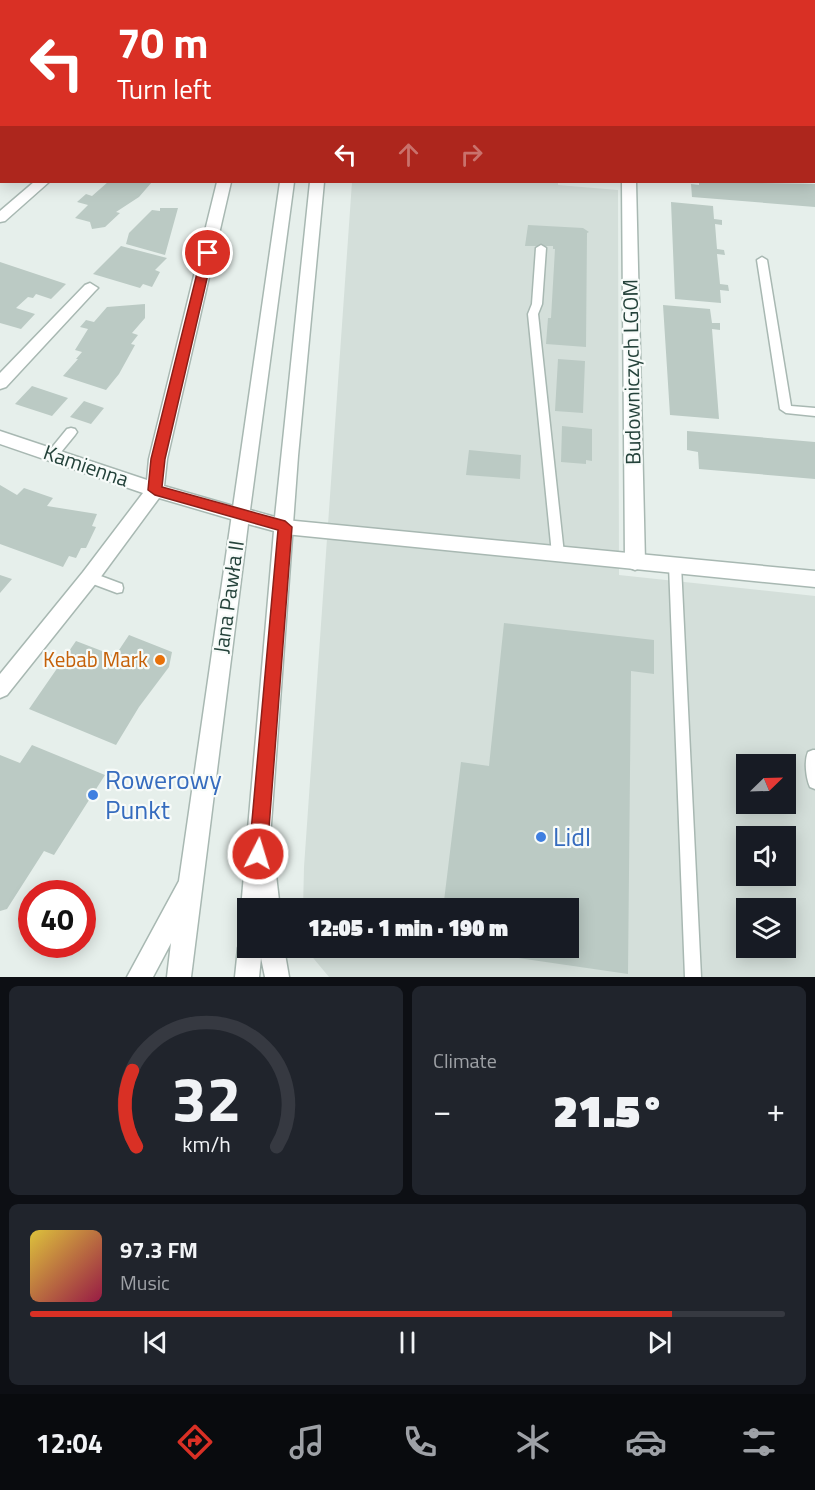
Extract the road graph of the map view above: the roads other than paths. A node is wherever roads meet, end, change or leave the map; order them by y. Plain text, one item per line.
1 (41, 183) edge
2 (224, 183) edge
3 (287, 183) edge
4 (316, 183) edge
5 (629, 183) edge
6 (0, 218) edge
7 (541, 248) dead end
8 (762, 260) dead end
9 (90, 288) dead end
10 (0, 383) edge
11 (815, 412) edge
12 (71, 432) dead end
13 (0, 437) edge
14 (53, 454) junction
15 (155, 490) junction
16 (241, 515) junction
17 (285, 527) junction
18 (558, 554) junction
19 (635, 562) junction
20 (675, 565) junction
21 (90, 577) junction
22 (815, 579) edge
23 (117, 588) dead end
24 (0, 689) edge
25 (815, 758) edge
26 (815, 782) edge
27 (260, 836) junction
28 (192, 880) junction
29 (254, 898) edge
30 (267, 898) edge
31 (249, 958) edge
32 (274, 958) edge
33 (139, 977) edge
34 (179, 977) edge
35 (247, 977) edge
36 (277, 977) edge
37 (693, 977) edge

1 - 6 street
2 - 15 street
3 - 16 street, Jana Pawła II
4 - 17 street
5 - 19 street, Budowniczych LGOM
7 - 18 lane
8 - 11 lane
9 - 10 street
12 - 14 lane
13 - 14 street, Kamienna
14 - 15 street, Kamienna
15 - 16 street, Kamienna
15 - 21 street
16 - 17 street, Kamienna
16 - 28 street, Jana Pawła II
17 - 18 street
17 - 27 street
18 - 19 street
19 - 20 street
20 - 22 street
20 - 37 lane
21 - 23 lane
21 - 24 street
25 - 26 lane
27 - 29 street
27 - 30 street
28 - 33 street
28 - 34 street, Jana Pawła II
31 - 35 street
32 - 36 street

